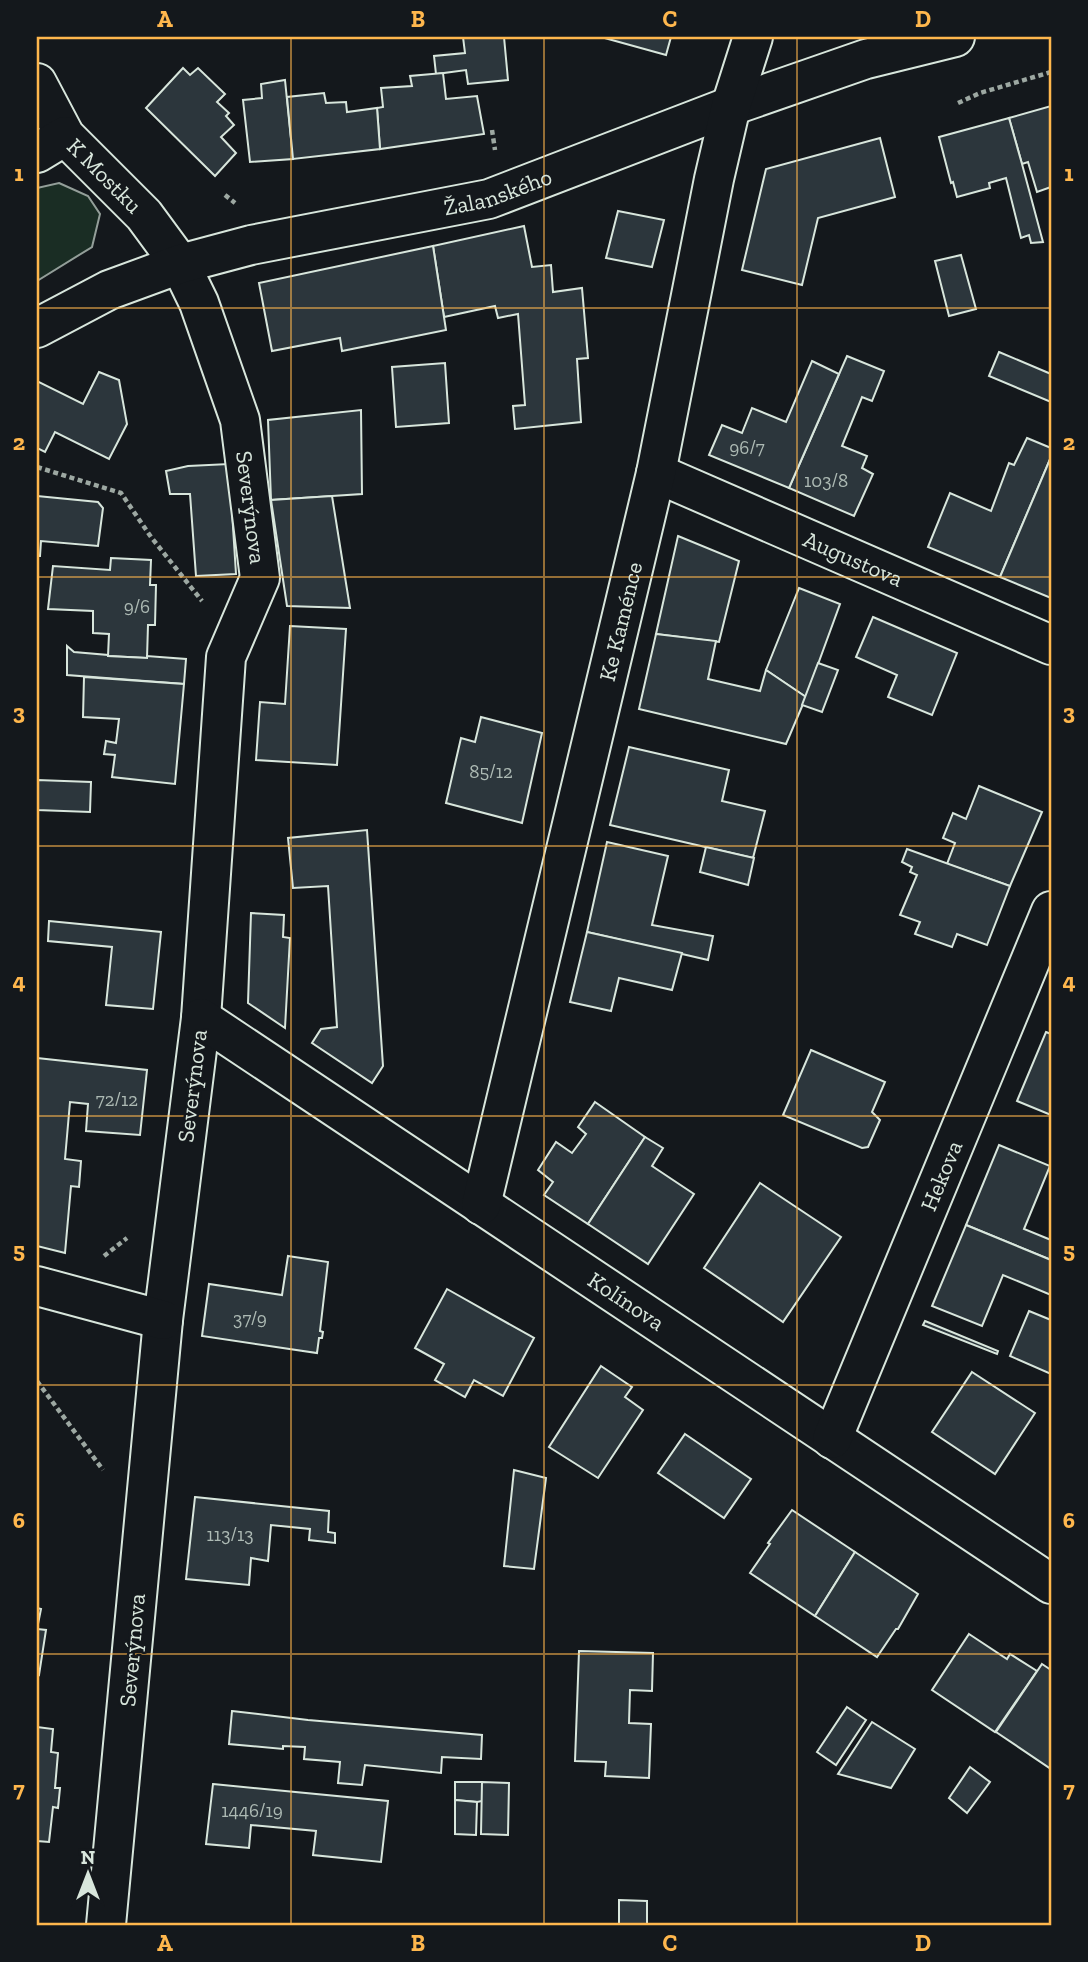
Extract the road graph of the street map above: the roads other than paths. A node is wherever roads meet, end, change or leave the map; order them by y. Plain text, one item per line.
1 (753, 37) edge
2 (955, 37) edge
3 (37, 83) edge
4 (731, 106) junction
5 (51, 144) edge
6 (180, 264) junction
7 (37, 328) edge
8 (656, 473) junction
9 (1051, 645) edge
10 (1051, 911) edge
11 (201, 1018) junction
12 (481, 1205) junction
13 (37, 1286) edge
14 (163, 1320) junction
15 (832, 1439) junction
16 (1051, 1584) edge
17 (106, 1925) edge

1 - 4 street, Ke Kaménce
2 - 4 street, Žalanského
3 - 5 street, K Mostku
4 - 6 street, Žalanského
4 - 8 street, Ke Kaménce
5 - 6 street, K Mostku
6 - 7 street, Žalanského
6 - 11 street, Severýnova
8 - 9 street, Augustova
8 - 12 street, Ke Kaménce
10 - 15 street, Hekova
11 - 12 street, Kolínova
11 - 14 street, Severýnova
12 - 15 street, Kolínova
13 - 14 street
14 - 17 street, Severýnova
15 - 16 street, Kolínova

